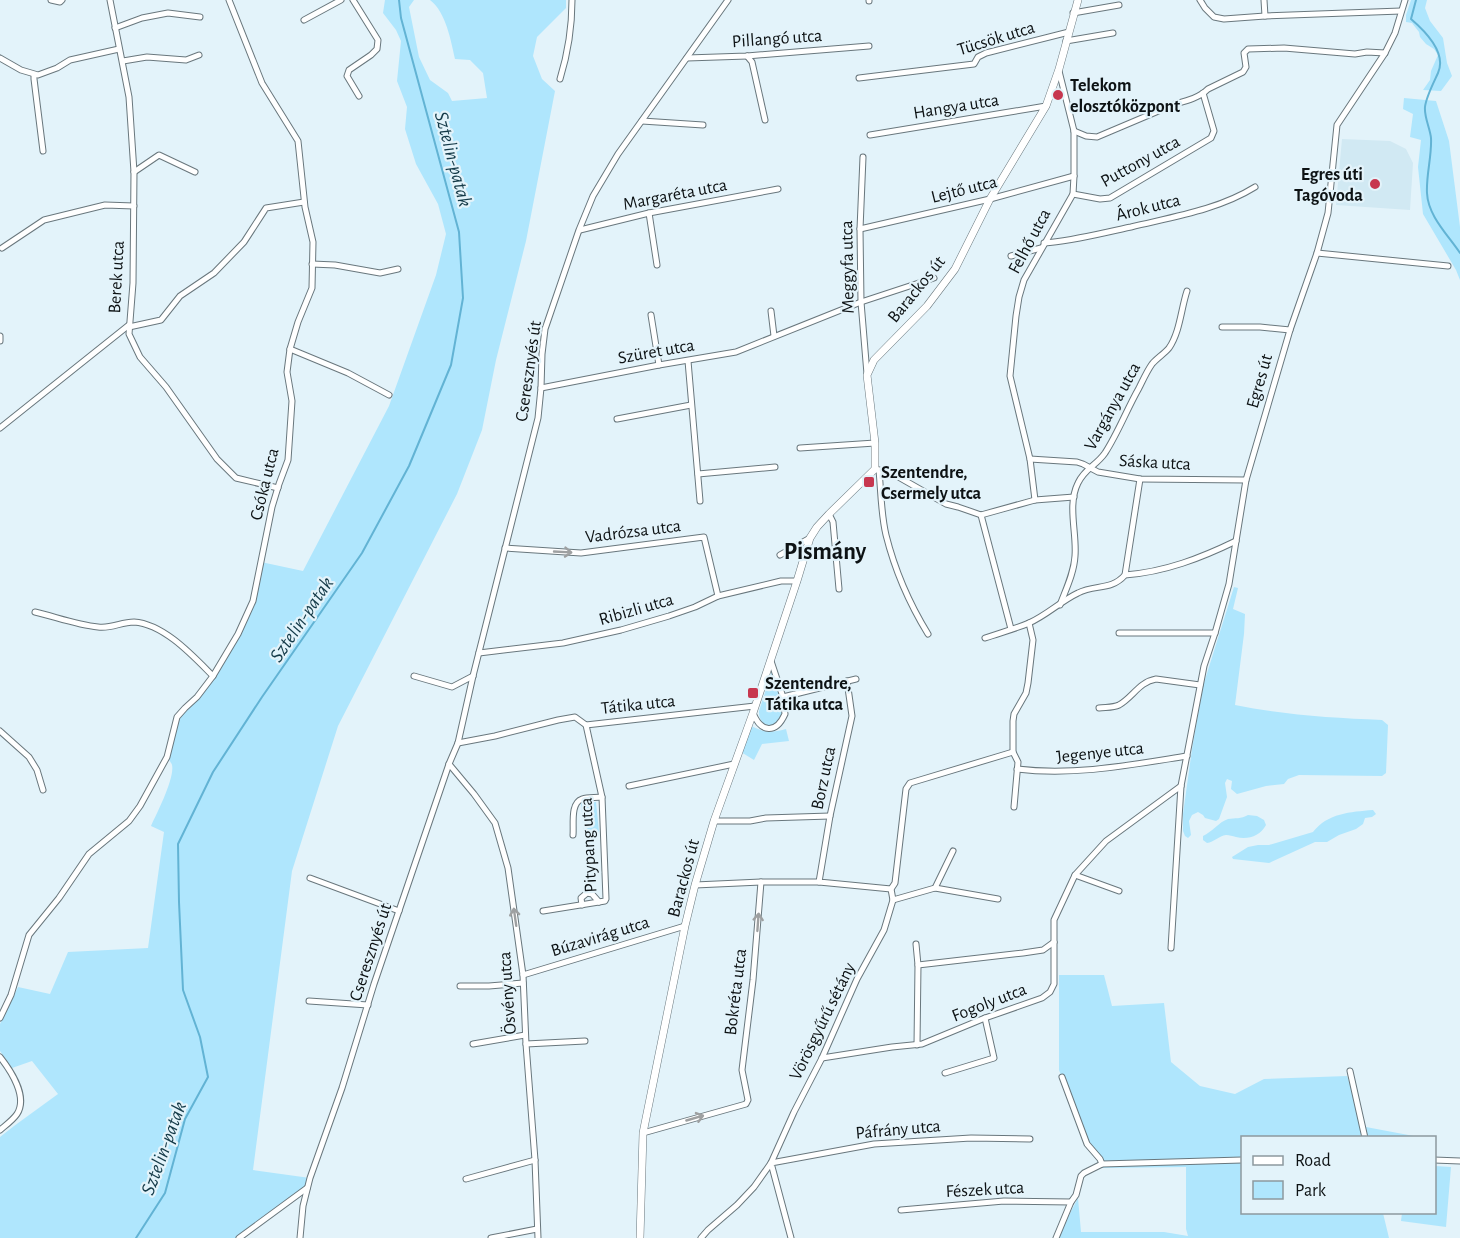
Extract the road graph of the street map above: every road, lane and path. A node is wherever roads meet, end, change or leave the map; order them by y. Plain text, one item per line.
1 (51, 0) edge
2 (62, 0) edge
3 (110, 0) edge
4 (229, 0) edge
5 (341, 0) edge
6 (353, 0) edge
7 (572, 0) edge
8 (728, 0) edge
9 (1078, 0) edge
10 (1200, 0) edge
11 (1264, 0) edge
12 (1405, 0) edge
13 (329, 3) edge
14 (1119, 5) dead end
15 (1401, 11) junction
16 (1073, 14) junction
17 (1265, 16) junction
18 (200, 17) dead end
19 (304, 20) dead end
20 (115, 28) junction
21 (1069, 32) junction
22 (1113, 33) dead end
23 (1066, 41) junction
24 (869, 46) dead end
25 (119, 49) junction
26 (1384, 53) junction
27 (199, 55) dead end
28 (747, 56) junction
29 (0, 58) edge
30 (687, 58) junction
31 (123, 61) junction
32 (1059, 69) junction
33 (34, 75) junction
34 (859, 78) dead end
35 (560, 79) dead end
36 (1203, 93) junction
37 (359, 96) dead end
38 (1046, 106) junction
39 (765, 120) dead end
40 (642, 121) junction
41 (704, 125) dead end
42 (1074, 131) junction
43 (870, 135) dead end
44 (43, 151) dead end
45 (863, 157) dead end
46 (134, 172) junction
47 (195, 172) dead end
48 (1074, 176) junction
49 (1255, 187) dead end
50 (778, 189) dead end
51 (1073, 194) junction
52 (990, 199) junction
53 (304, 202) junction
54 (134, 206) junction
55 (650, 213) junction
56 (579, 230) junction
57 (860, 230) junction
58 (1042, 245) junction
59 (2, 248) dead end
60 (1317, 253) junction
61 (1011, 256) dead end
62 (312, 264) junction
63 (657, 265) dead end
64 (1448, 266) dead end
65 (398, 269) dead end
66 (934, 278) dead end
67 (1187, 291) dead end
68 (861, 302) junction
69 (771, 311) dead end
70 (651, 315) dead end
71 (129, 326) junction
72 (1222, 327) dead end
73 (1290, 330) junction
74 (0, 336) edge
75 (774, 336) junction
76 (0, 341) edge
77 (290, 349) junction
78 (688, 360) junction
79 (659, 365) junction
80 (867, 375) junction
81 (541, 388) junction
82 (389, 395) dead end
83 (691, 405) junction
84 (617, 418) dead end
85 (0, 428) edge
86 (875, 443) junction
87 (800, 448) dead end
88 (1030, 459) junction
89 (775, 467) dead end
90 (1089, 467) junction
91 (877, 469) junction
92 (698, 474) junction
93 (1140, 480) junction
94 (1246, 480) junction
95 (278, 488) junction
96 (1074, 497) junction
97 (1035, 500) junction
98 (700, 501) dead end
99 (829, 514) junction
100 (981, 515) junction
101 (810, 537) junction
102 (1236, 541) junction
103 (505, 548) junction
104 (780, 555) dead end
105 (1125, 575) junction
106 (797, 581) junction
107 (839, 589) dead end
108 (718, 596) junction
109 (1060, 604) junction
110 (35, 612) dead end
111 (1029, 622) junction
112 (1011, 629) junction
113 (1119, 633) dead end
114 (1215, 633) junction
115 (928, 634) dead end
116 (985, 638) dead end
117 (479, 653) junction
118 (771, 659) junction
119 (213, 676) junction
120 (414, 676) dead end
121 (473, 676) junction
122 (856, 679) dead end
123 (847, 681) junction
124 (1200, 685) junction
125 (783, 697) junction
126 (1099, 708) dead end
127 (754, 709) junction
128 (586, 725) junction
129 (0, 731) edge
130 (458, 743) junction
131 (1013, 752) junction
132 (1187, 756) junction
133 (449, 764) junction
134 (734, 764) junction
135 (1017, 770) junction
136 (629, 786) dead end
137 (1181, 786) junction
138 (43, 790) dead end
139 (602, 797) junction
140 (1014, 807) dead end
141 (830, 816) junction
142 (714, 821) junction
143 (573, 835) dead end
144 (953, 851) dead end
145 (1075, 875) junction
146 (310, 878) dead end
147 (761, 882) junction
148 (819, 882) junction
149 (695, 885) junction
150 (935, 888) junction
151 (891, 889) junction
152 (1119, 891) dead end
153 (998, 899) dead end
154 (893, 900) junction
155 (598, 902) junction
156 (582, 905) junction
157 (399, 911) junction
158 (543, 911) dead end
159 (685, 926) junction
160 (1054, 942) junction
161 (916, 944) dead end
162 (1171, 948) dead end
163 (918, 965) junction
164 (523, 975) junction
165 (523, 983) junction
166 (460, 986) dead end
167 (309, 1001) dead end
168 (368, 1005) junction
169 (0, 1018) edge
170 (985, 1018) junction
171 (525, 1035) junction
172 (585, 1041) dead end
173 (473, 1044) dead end
174 (526, 1044) junction
175 (917, 1045) junction
176 (0, 1057) edge
177 (822, 1058) junction
178 (1350, 1071) dead end
179 (945, 1073) dead end
180 (1062, 1077) dead end
181 (0, 1130) edge
182 (643, 1133) junction
183 (1365, 1136) edge
184 (1030, 1139) dead end
185 (535, 1160) junction
186 (1241, 1160) edge
187 (1436, 1160) edge
188 (1460, 1161) edge
189 (771, 1163) junction
190 (1102, 1164) junction
191 (466, 1179) dead end
192 (307, 1188) junction
193 (1071, 1202) junction
194 (901, 1210) dead end
195 (537, 1229) junction
196 (708, 1230) junction
197 (239, 1238) edge
198 (300, 1238) edge
199 (491, 1238) edge
200 (538, 1238) edge
201 (640, 1238) edge
202 (700, 1238) edge
203 (709, 1238) edge
204 (791, 1238) edge
205 (1056, 1238) edge

1 - 2 street
3 - 20 street, Berek utca
4 - 53 street, Csóka utca
5 - 13 street
6 - 37 street
7 - 35 street
8 - 30 street, Cseresznyés út
9 - 16 street, Barackos út
10 - 17 street
11 - 17 street
12 - 15 street, Egres út
13 - 19 street
14 - 16 street
15 - 17 street
15 - 26 street, Egres út
16 - 21 street, Barackos út
18 - 20 street
20 - 25 street, Berek utca
21 - 23 street, Barackos út
21 - 34 street, Tücsök utca
22 - 23 street
23 - 32 street, Barackos út
24 - 28 street, Pillangó utca
25 - 31 street, Berek utca
25 - 33 street
26 - 36 street
26 - 60 street, Egres út
27 - 31 street
28 - 30 street, Pillangó utca
28 - 39 street
29 - 33 street
30 - 40 street, Cseresznyés út
31 - 46 street, Berek utca
32 - 38 street, Barackos út
32 - 42 street, Felhő utca
33 - 44 street
36 - 42 street
36 - 51 street, Puttony utca
38 - 43 street, Hangya utca
38 - 52 street, Barackos út
40 - 41 street
40 - 56 street, Cseresznyés út
42 - 48 street, Felhő utca
45 - 57 street, Meggyfa utca
46 - 47 street
46 - 54 street, Berek utca
48 - 51 street, Felhő utca
48 - 52 street, Lejtő utca
49 - 58 street, Árok utca
50 - 55 street, Margaréta utca
51 - 58 street, Felhő utca
52 - 57 street, Lejtő utca
52 - 80 street, Barackos út
53 - 62 street, Csóka utca
53 - 71 street
54 - 59 street
54 - 71 street, Berek utca
55 - 56 street, Margaréta utca
55 - 63 street
56 - 81 street, Cseresznyés út
57 - 68 street, Meggyfa utca
58 - 61 street, Árok utca
58 - 88 street, Felhő utca
60 - 64 street
60 - 73 street, Egres út
62 - 65 street
62 - 77 street, Csóka utca
66 - 68 street, Szüret utca
67 - 90 street, Vargánya utca
68 - 75 street, Szüret utca
68 - 80 street, Meggyfa utca
69 - 75 street
70 - 79 street
71 - 85 street
71 - 95 street, Berek utca
72 - 73 street
73 - 94 street, Egres út
74 - 76 street
75 - 78 street, Szüret utca
77 - 82 street
77 - 95 street, Csóka utca
78 - 79 street, Szüret utca
78 - 83 street
79 - 81 street, Szüret utca
80 - 86 street
81 - 103 street, Cseresznyés út
83 - 84 street
83 - 92 street
86 - 87 street
86 - 91 street
88 - 90 street, Sáska utca
88 - 97 street, Felhő utca
89 - 92 street
90 - 93 street, Sáska utca
90 - 96 street, Vargánya utca
91 - 99 street, Barackos út
91 - 100 street
91 - 115 street
92 - 98 street
93 - 94 street, Sáska utca
93 - 105 street
94 - 102 street, Egres út
95 - 119 street, Csóka utca
96 - 97 street
96 - 109 street, Vargánya utca
97 - 100 street
99 - 101 street, Barackos út
99 - 107 street
100 - 112 street
101 - 104 street, Barackos út
101 - 106 street, Barackos út
102 - 105 street
102 - 114 street, Egres út
103 -> 108 street, Vadrózsa utca
103 - 117 street, Cseresznyés út
105 - 109 street
106 - 108 street, Ribizli utca
106 - 118 street, Barackos út
108 - 117 street, Ribizli utca
109 - 111 street
110 - 119 street
111 - 112 street
111 - 131 street
112 - 116 street
113 - 114 street
114 - 124 street, Egres út
117 - 121 street, Cseresznyés út
118 - 125 street
118 - 127 street, Barackos út
119 - 169 street, Csóka utca
120 - 121 street
121 - 130 street, Cseresznyés út
122 - 123 street
123 - 125 street
123 - 141 street, Borz utca
124 - 126 street
124 - 132 street, Egres út
125 - 127 street
127 - 128 street, Tátika utca
127 - 134 street, Barackos út
128 - 130 street, Tátika utca
128 - 139 street, Pitypang utca
129 - 138 street
130 - 133 street, Cseresznyés út
131 - 135 street
131 - 151 street, Vörösgyűrű sétány
132 - 135 street, Jegenye utca
132 - 137 street, Egres út
133 - 157 street, Cseresznyés út
164 -> 133 street, Ösvény utca
134 - 136 street
134 - 142 street, Barackos út
135 - 140 street
137 - 145 street, Fogoly utca
137 - 162 street, Egres út
139 - 143 street
139 - 155 street, Pitypang utca
141 - 142 street
141 - 148 street, Borz utca
142 - 149 street, Barackos út
144 - 150 street
145 - 152 street
145 - 160 street, Fogoly utca
146 - 157 street
147 - 148 street
147 - 149 street
182 -> 147 street, Bokréta utca
148 - 151 street
149 - 159 street, Barackos út
150 - 153 street
150 - 154 street
151 - 154 street, Vörösgyűrű sétány
154 - 177 street, Vörösgyűrű sétány
155 - 156 street, Pitypang utca
155 - 156 street
156 - 158 street, Pitypang utca
157 - 168 street, Cseresznyés út
159 - 164 street, Búzavirág utca
159 - 182 street, Barackos út
160 - 163 street
160 - 170 street, Fogoly utca
161 - 163 street
163 - 175 street
164 - 165 street, Ösvény utca
165 - 166 street
165 - 171 street, Ösvény utca
167 - 168 street
168 - 192 street, Cseresznyés út
170 - 175 street, Fogoly utca
170 - 179 street
171 - 173 street
171 - 174 street, Ösvény utca
172 - 174 street
174 - 185 street, Ösvény utca
175 - 177 street, Fogoly utca
176 - 181 street
177 - 189 street, Vörösgyűrű sétány
178 - 183 street
180 - 190 street
182 - 201 street, Barackos út
184 - 189 street, Páfrány utca
185 - 191 street
185 - 195 street, Ösvény utca
186 - 190 street
187 - 188 street
189 - 196 street, Vörösgyűrű sétány
189 - 204 street
190 - 193 street
192 - 197 street
192 - 198 street, Cseresznyés út
193 - 194 street, Fészek utca
193 - 205 street
195 - 199 street
195 - 200 street, Ösvény utca
196 - 202 street, Vörösgyűrű sétány
196 - 203 street

